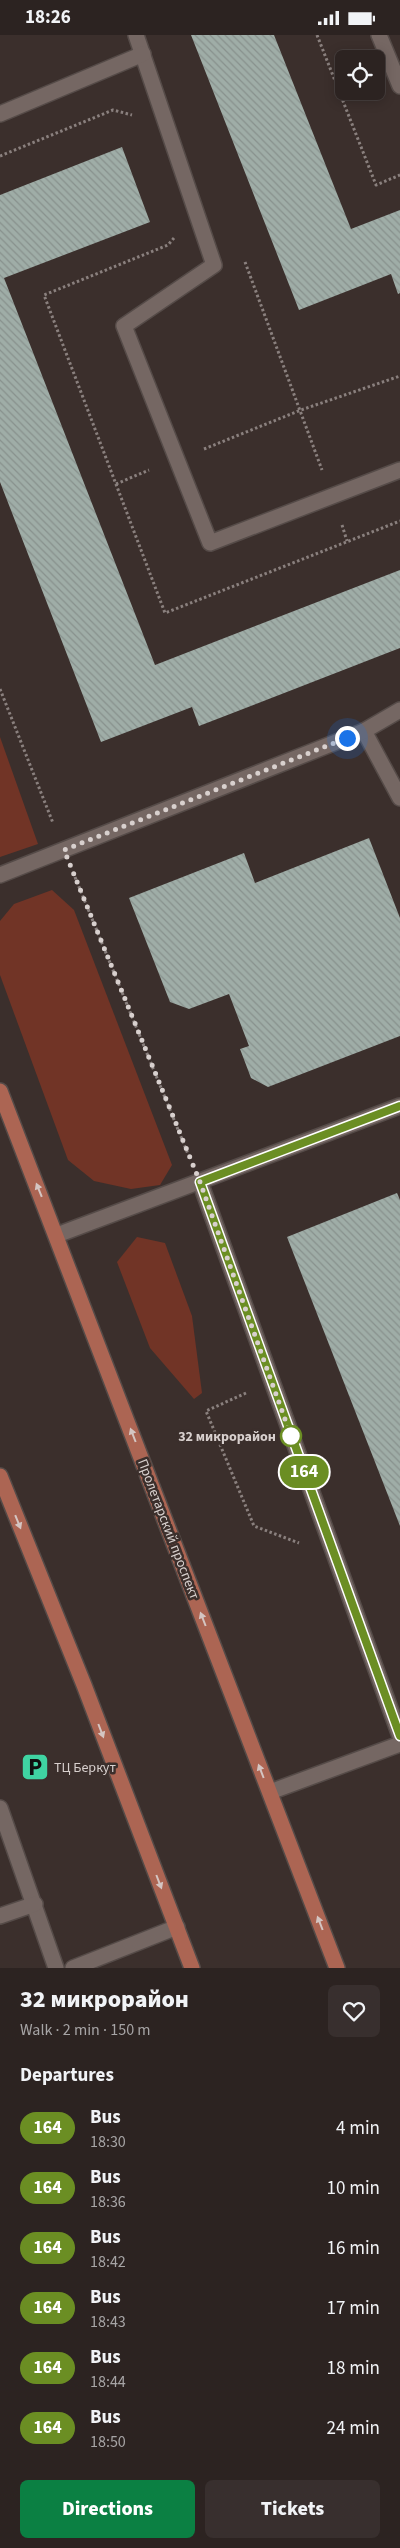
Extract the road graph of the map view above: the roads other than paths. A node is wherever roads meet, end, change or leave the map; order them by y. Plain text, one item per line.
1 (136, 35) edge
2 (379, 35) edge
3 (143, 54) junction
4 (400, 86) edge
5 (0, 114) edge
6 (400, 470) edge
7 (400, 710) edge
8 (364, 731) junction
9 (400, 798) edge
10 (0, 875) edge
11 (0, 1091) edge
12 (400, 1106) edge
13 (200, 1182) junction
14 (57, 1235) junction
15 (0, 1476) edge
16 (400, 1736) edge
17 (400, 1744) edge
18 (270, 1792) junction
19 (0, 1808) edge
20 (35, 1905) junction
21 (0, 1916) edge
22 (177, 1927) junction
23 (56, 1968) edge
24 (73, 1968) edge
25 (192, 1968) edge
26 (337, 1968) edge

1 - 3 street
2 - 4 street
3 - 5 street
3 - 6 street
7 - 8 street
8 - 9 street
8 - 10 street
14 -> 11 main road, Пролетарский проспект
12 - 13 street
13 - 14 street
13 - 16 street
18 -> 14 main road, Пролетарский проспект
15 -> 22 main road
17 - 18 street
26 -> 18 main road, Пролетарский проспект
19 - 20 street
20 - 21 street
20 - 23 street
22 - 24 street
22 - 25 main road

